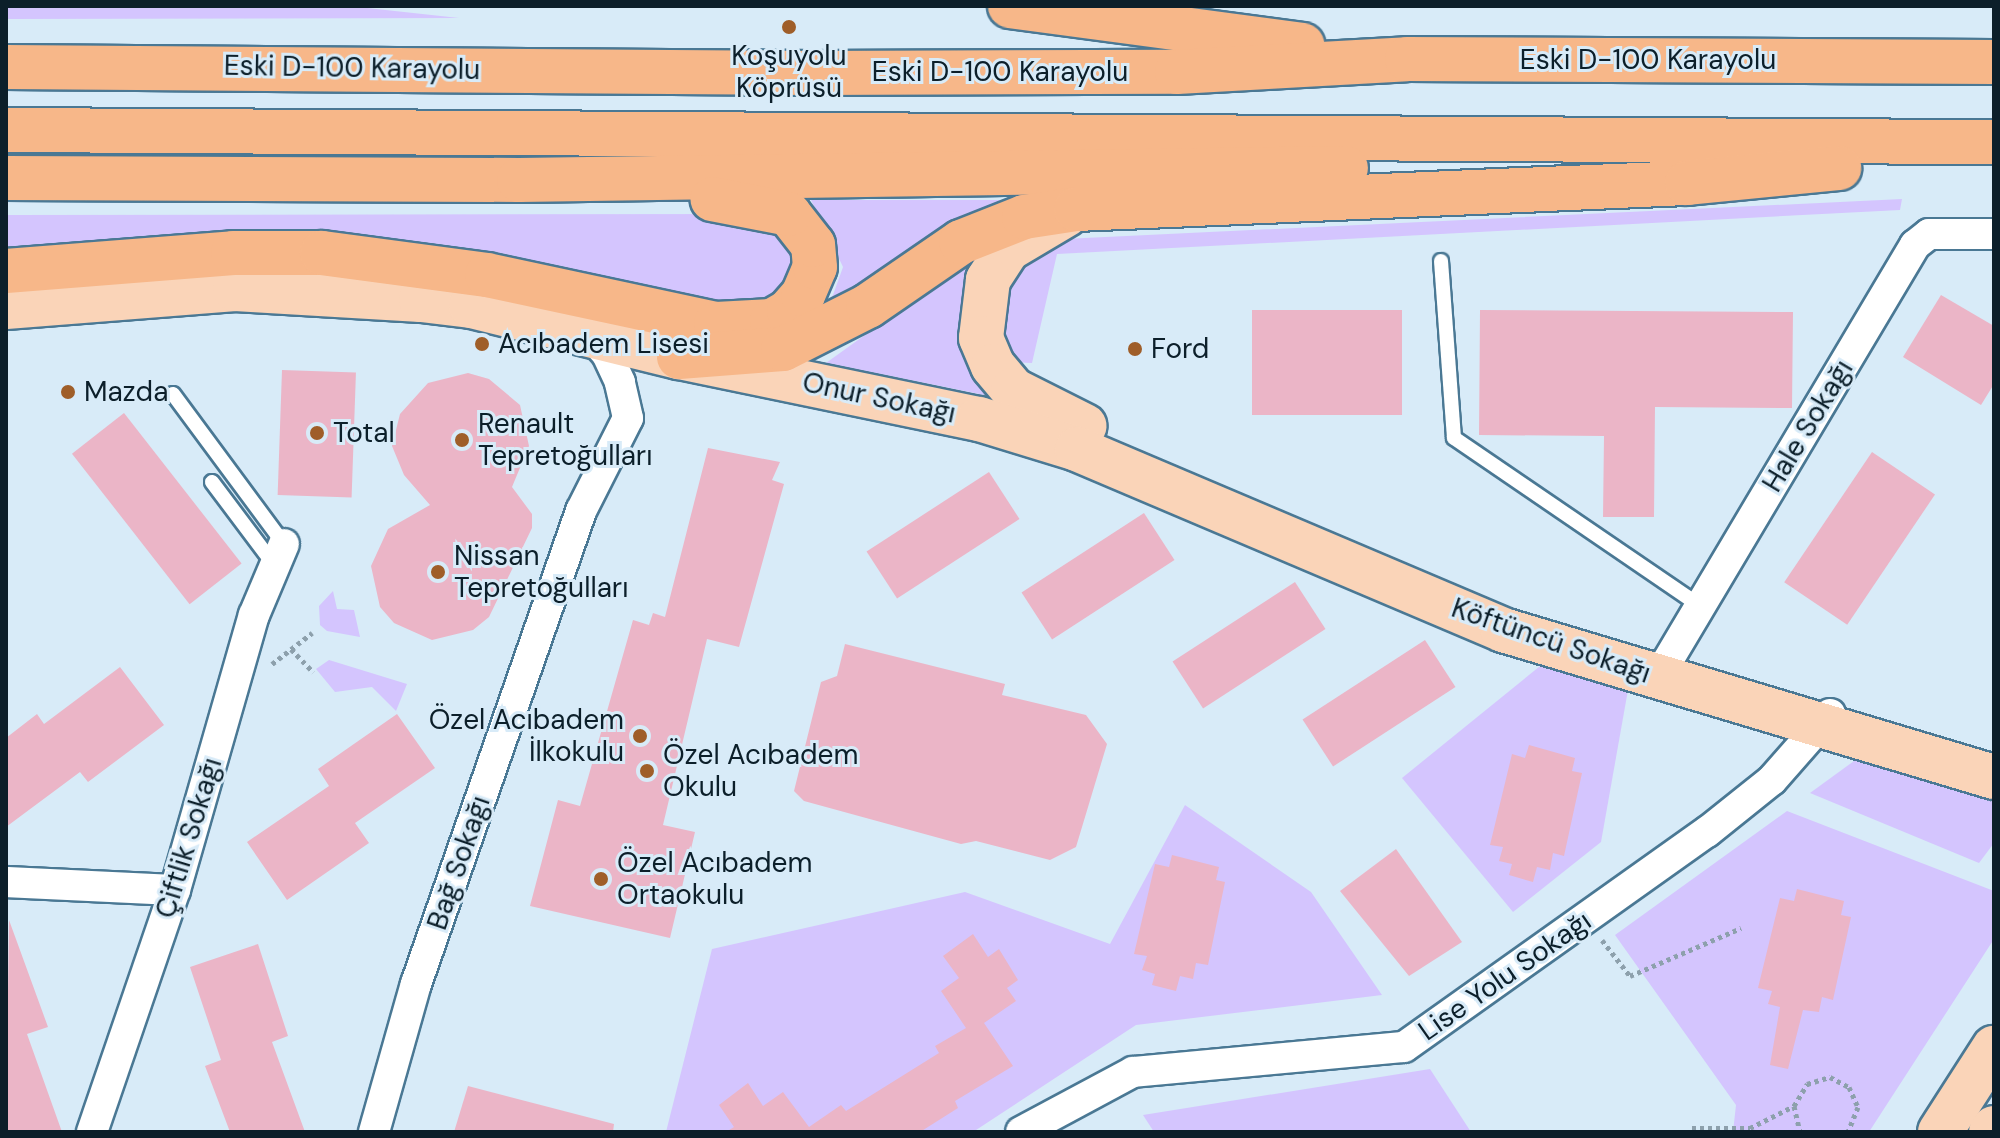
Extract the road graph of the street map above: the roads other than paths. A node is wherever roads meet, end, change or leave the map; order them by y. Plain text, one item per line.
1 (1010, 6) edge
2 (1407, 59) junction
3 (6, 60) edge
4 (1994, 62) edge
5 (93, 66) junction
6 (6, 67) edge
7 (6, 130) edge
8 (1994, 142) edge
9 (1764, 143) junction
10 (1994, 153) edge
11 (6, 178) edge
12 (519, 180) junction
13 (1076, 209) junction
14 (1994, 234) edge
15 (1441, 261) dead end
16 (6, 271) edge
17 (6, 307) edge
18 (589, 334) junction
19 (679, 357) junction
20 (173, 394) dead end
21 (1083, 439) junction
22 (212, 482) dead end
23 (280, 555) junction
24 (1700, 606) junction
25 (1664, 665) junction
26 (1827, 717) junction
27 (1994, 746) edge
28 (1994, 777) edge
29 (6, 882) edge
30 (175, 890) junction
31 (1994, 1048) edge
32 (92, 1132) edge
33 (374, 1132) edge
34 (1021, 1132) edge
35 (1940, 1132) edge

1 - 2 highway
2 - 4 highway, Eski D-100 Karayolu
2 - 5 highway, Eski D-100 Karayolu
3 - 5 highway
5 - 6 highway, Eski D-100 Karayolu
7 - 9 highway
8 - 9 highway
9 - 12 highway
10 - 13 highway
11 - 12 highway
12 - 16 highway
13 - 19 highway
13 - 21 main road
14 - 24 street, Hale Sokağı
15 - 24 lane
17 - 18 main road, Onur Sokağı
18 - 19 main road, Onur Sokağı
18 - 33 street, Bağ Sokağı
19 - 21 main road, Onur Sokağı
20 - 23 lane
21 - 25 main road, Köftüncü Sokağı
22 - 23 lane
23 - 30 street, Çiftlik Sokağı
24 - 25 street, Hale Sokağı
25 - 26 main road, Köftüncü Sokağı
26 - 27 main road, Köftüncü Sokağı
26 - 28 main road, Köftüncü Sokağı
26 - 34 street, Lise Yolu Sokağı
29 - 30 street
30 - 32 street, Çiftlik Sokağı
31 - 35 main road

